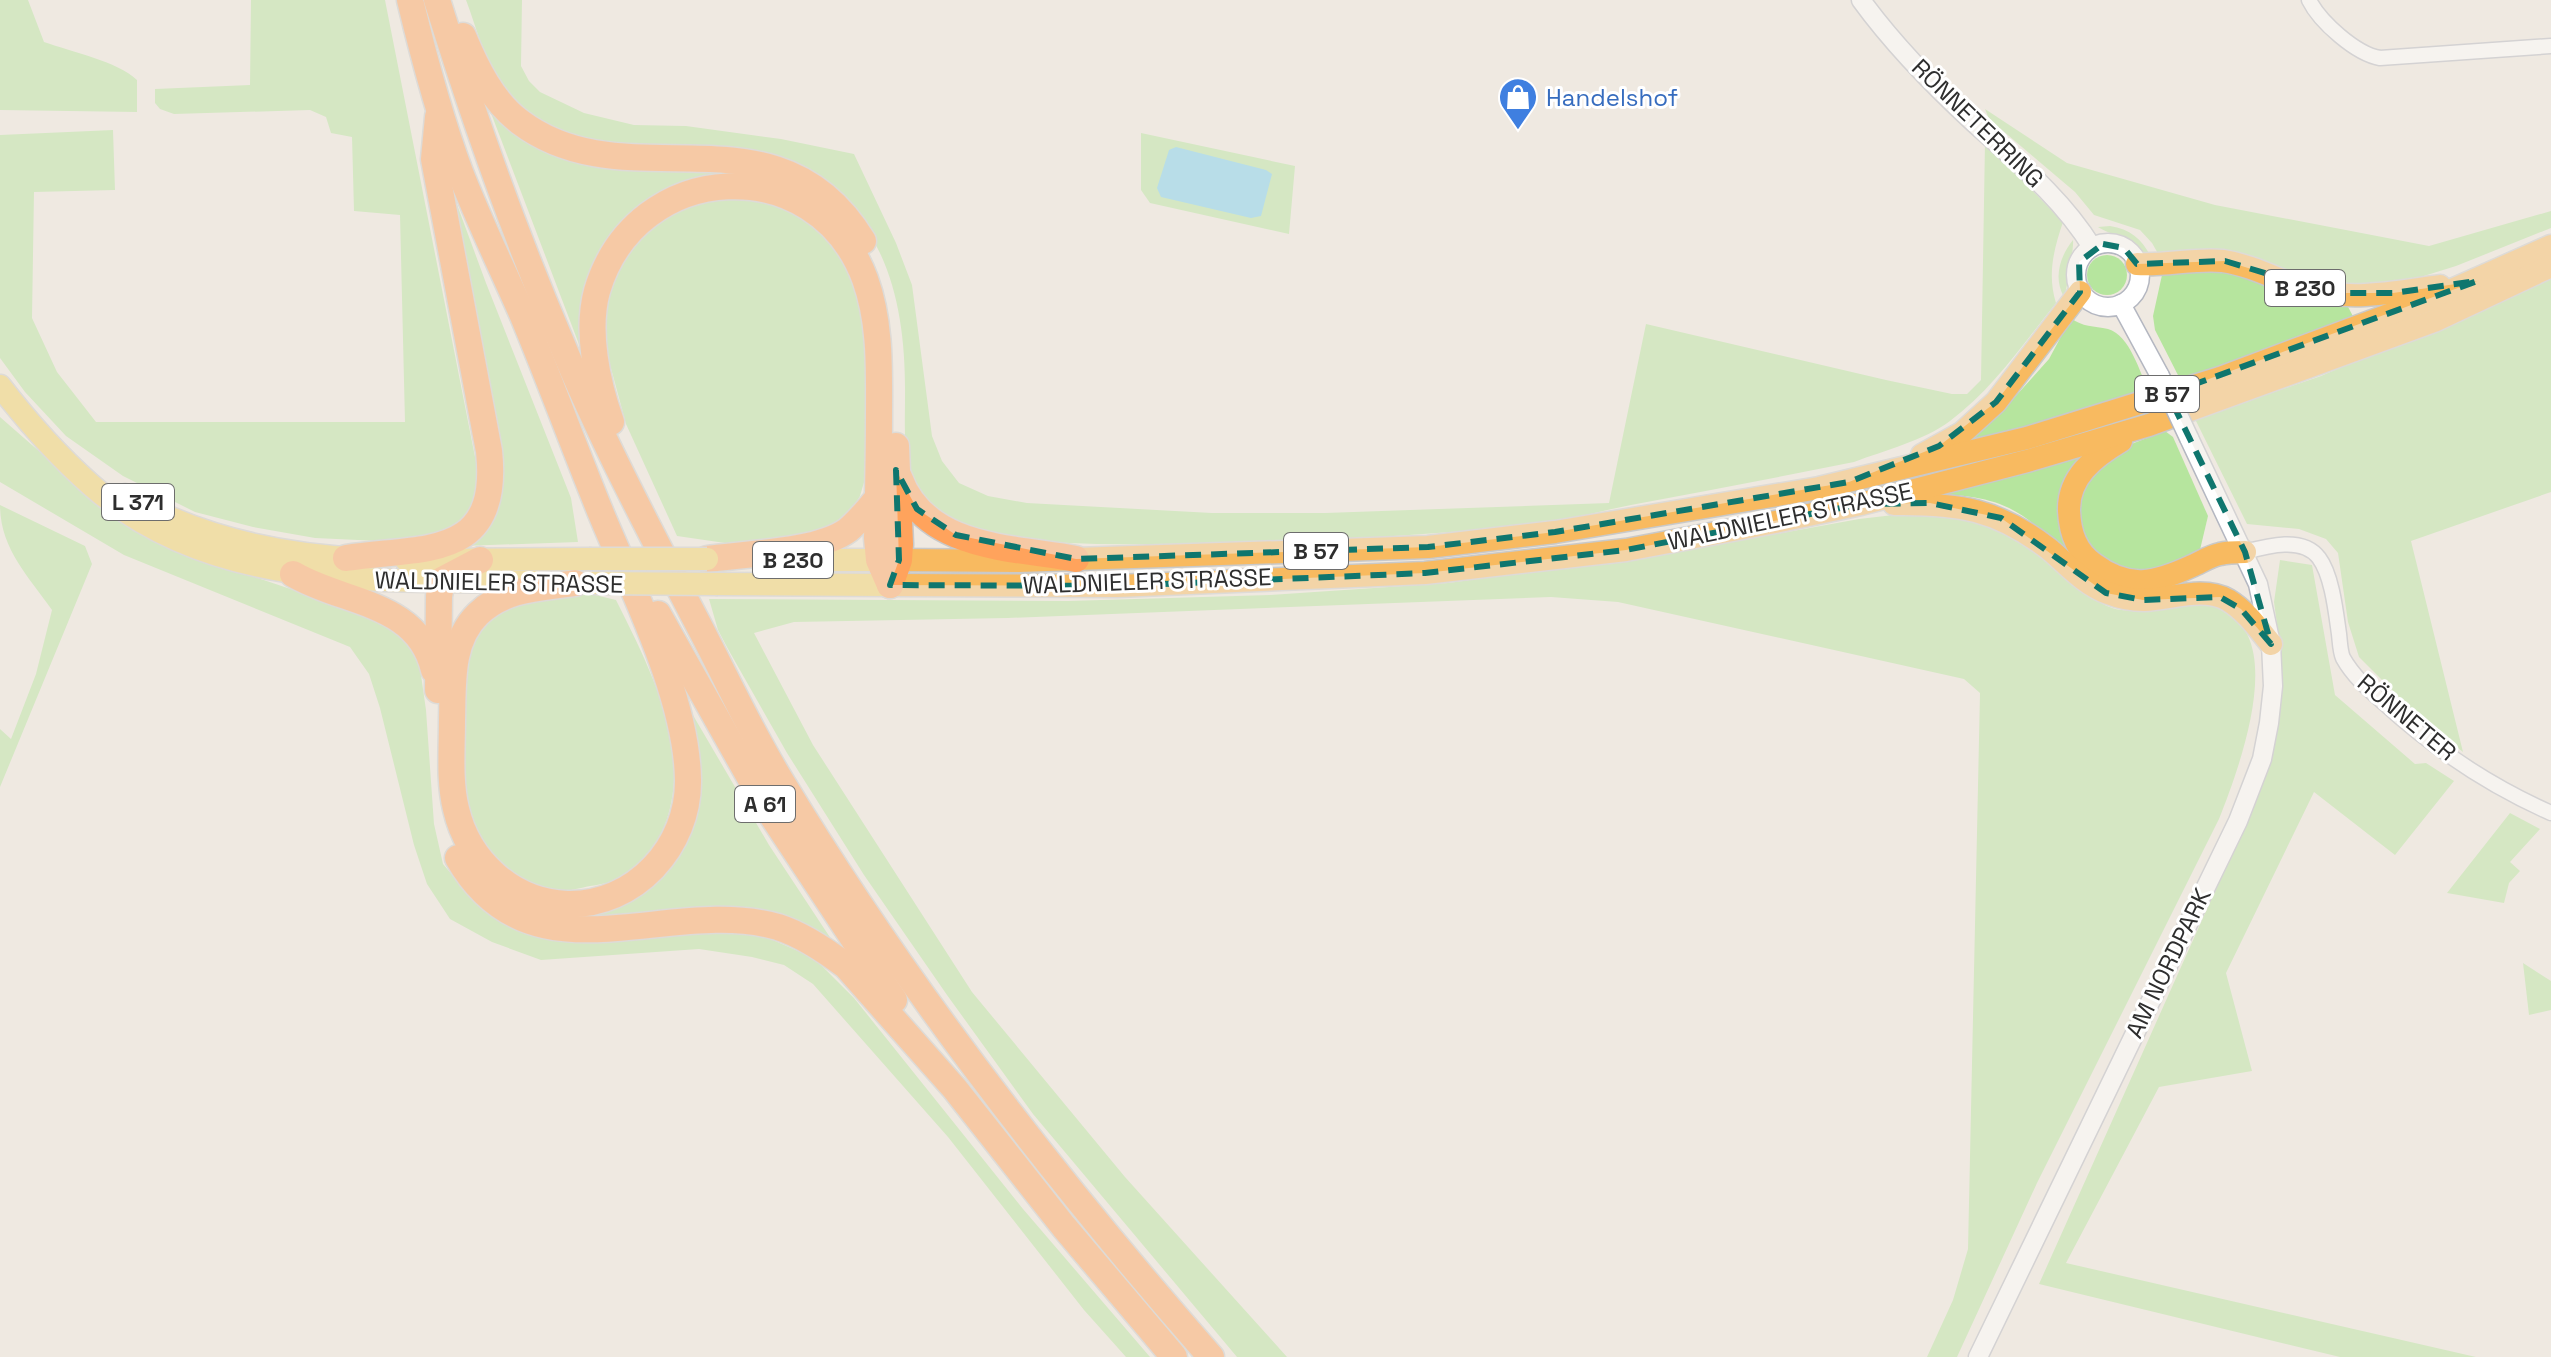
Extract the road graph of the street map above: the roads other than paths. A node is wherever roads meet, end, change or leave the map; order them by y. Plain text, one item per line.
1 (410, 0) edge
2 (437, 0) edge
3 (451, 0) edge
4 (1861, 0) edge
5 (2309, 0) edge
6 (2551, 46) edge
7 (439, 109) junction
8 (2551, 246) edge
9 (2092, 247) junction
10 (2137, 264) junction
11 (2551, 266) edge
12 (2477, 281) junction
13 (2080, 292) junction
14 (2121, 304) junction
15 (0, 386) edge
16 (2149, 425) junction
17 (65, 459) junction
18 (896, 470) junction
19 (1849, 482) junction
20 (878, 498) junction
21 (597, 504) junction
22 (1861, 504) junction
23 (649, 530) junction
24 (2245, 552) junction
25 (346, 558) junction
26 (707, 559) junction
27 (1076, 559) junction
28 (480, 560) junction
29 (651, 560) joint
30 (889, 560) junction
31 (293, 574) junction
32 (442, 580) junction
33 (584, 583) junction
34 (664, 584) joint
35 (890, 585) junction
36 (2160, 597) junction
37 (2271, 644) junction
38 (438, 685) junction
39 (2551, 813) edge
40 (955, 1089) junction
41 (1174, 1357) edge
42 (1211, 1357) edge
43 (1978, 1357) edge

1 - 7 highway, A 61
2 - 23 highway, A 61
3 - 18 highway
4 - 9 street, RÖNNETERRING
5 - 6 street
7 - 21 highway, A 61
7 - 25 highway
8 - 12 highway, WALDNIELER STRASSE / B 57
9 - 10 street
9 - 13 street
10 - 12 highway, B 230
10 - 14 street
11 - 16 highway, WALDNIELER STRASSE / B 57
12 - 19 highway, WALDNIELER STRASSE / B 57
13 - 14 street
13 - 19 highway
14 - 24 street, bridge
15 - 17 main road, WALDNIELER STRASSE / L 371
16 - 22 highway, WALDNIELER STRASSE / B 57
16 - 24 highway
17 - 25 main road, WALDNIELER STRASSE / L 371
17 - 31 main road, WALDNIELER STRASSE / L 371
18 - 27 highway
18 - 30 highway
19 - 27 highway, WALDNIELER STRASSE / B 57
20 - 23 highway
20 - 26 highway
20 - 30 highway
21 - 33 highway
21 - 40 highway, A 61
22 - 35 highway, WALDNIELER STRASSE / B 57
22 - 36 highway
23 - 42 highway, A 61
24 - 36 highway
24 - 37 street, AM NORDPARK
24 - 39 street, RÖNNETER
25 - 28 main road, WALDNIELER STRASSE / L 371
26 - 29 main road, WALDNIELER STRASSE / B 230, bridge
26 - 30 main road, WALDNIELER STRASSE / B 230
27 - 30 highway, WALDNIELER STRASSE / B 57
28 - 29 main road, WALDNIELER STRASSE / L 371, bridge
28 - 32 highway
30 - 35 highway
31 - 32 main road, WALDNIELER STRASSE / L 371
31 - 38 highway
32 - 33 main road, WALDNIELER STRASSE / L 371
32 - 38 highway
33 - 34 main road, WALDNIELER STRASSE / L 371, bridge
34 - 35 main road, WALDNIELER STRASSE / B 230, bridge
36 - 37 highway
37 - 43 street, AM NORDPARK
38 - 40 highway
40 - 41 highway, A 61

